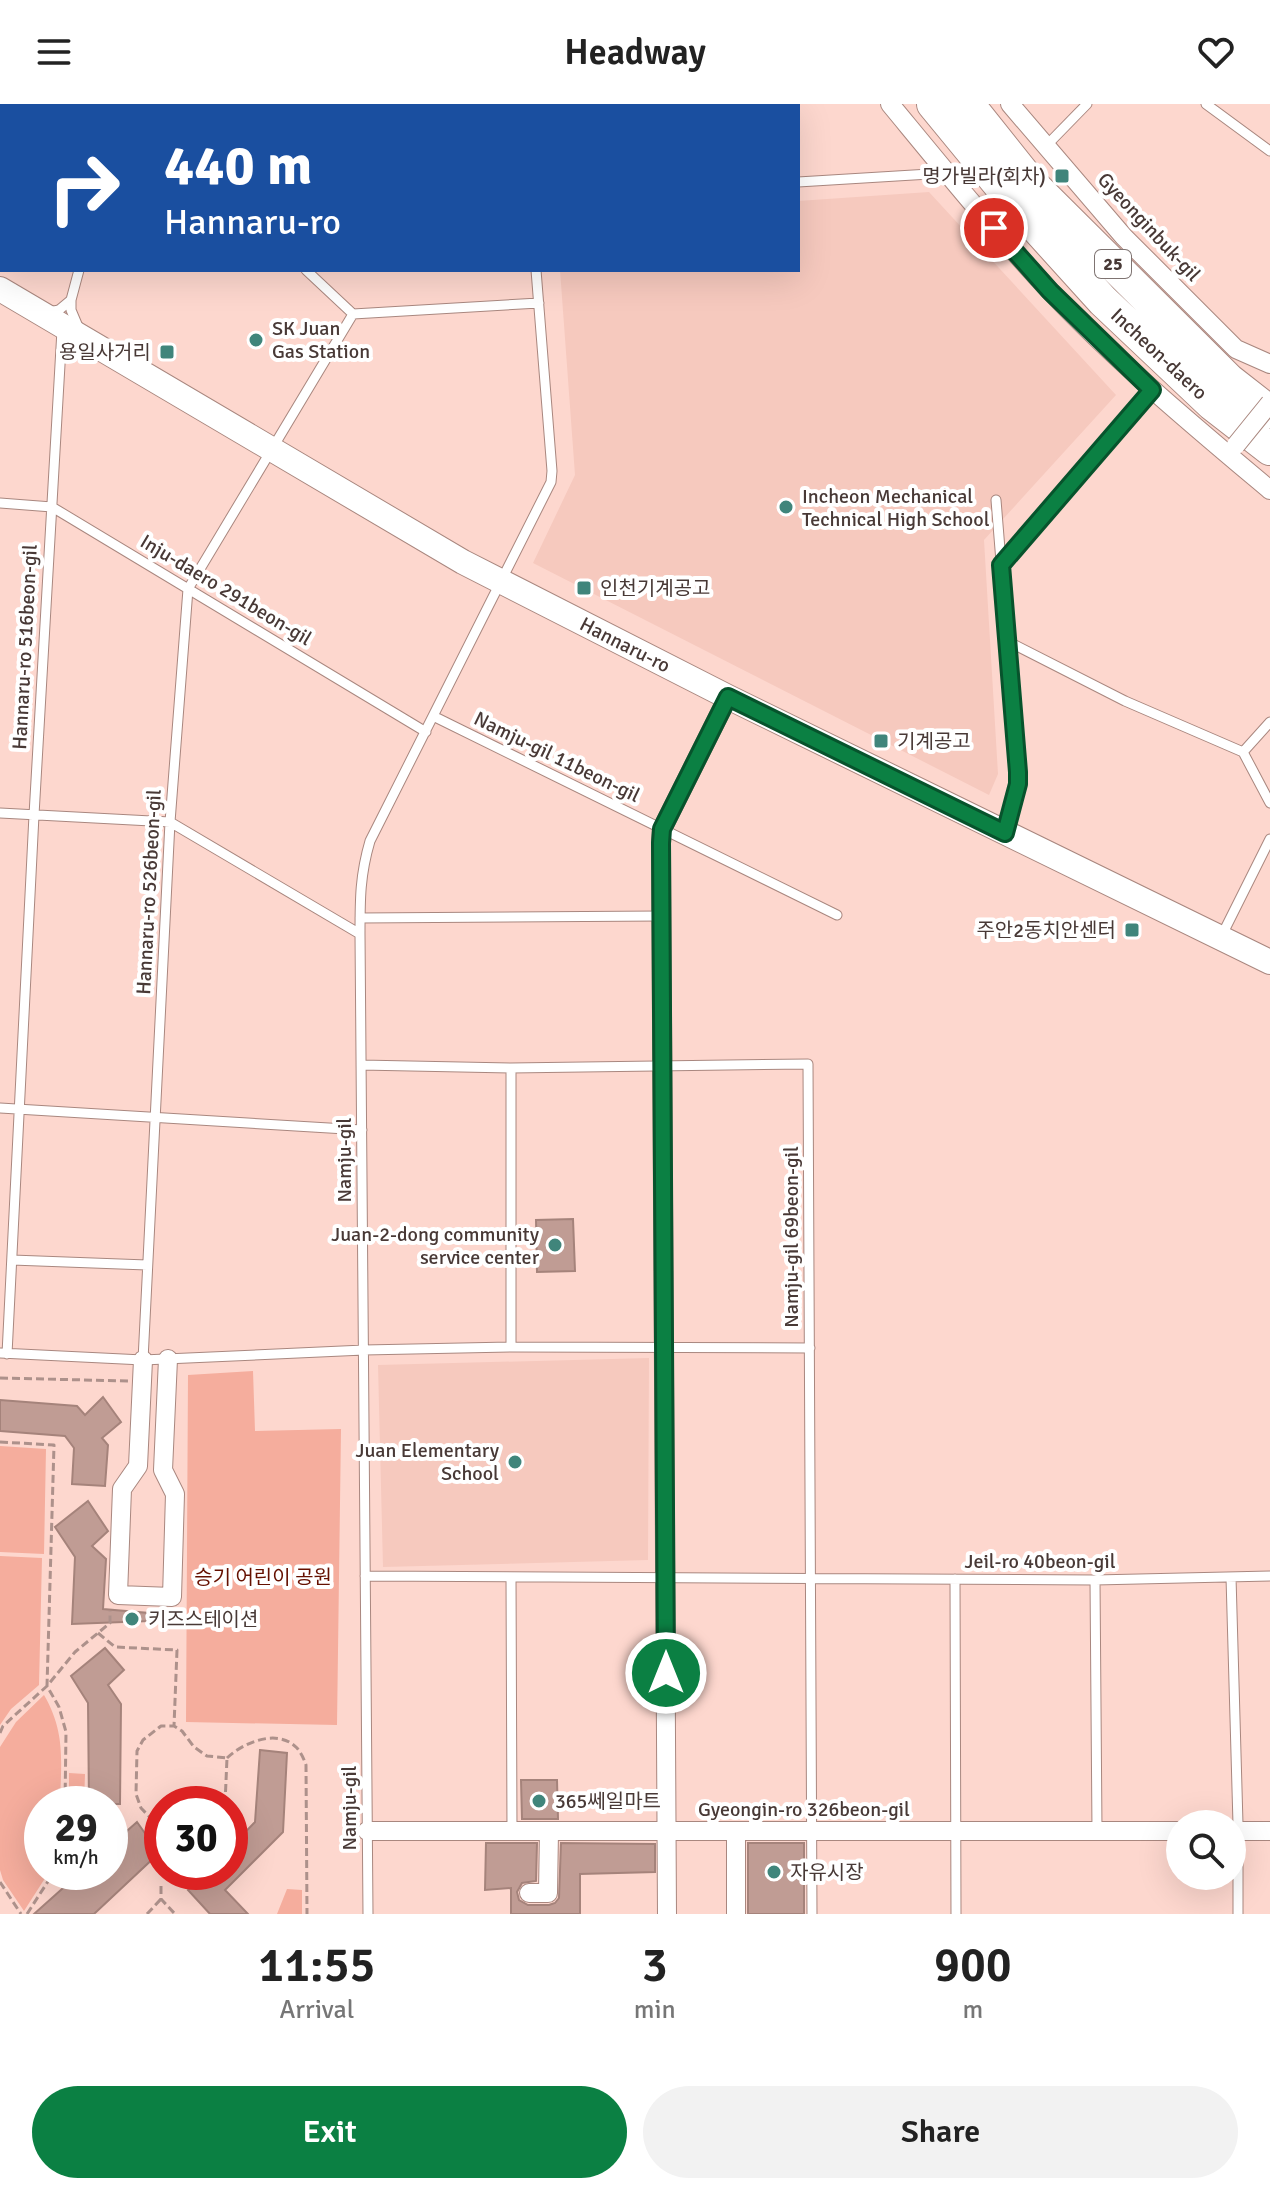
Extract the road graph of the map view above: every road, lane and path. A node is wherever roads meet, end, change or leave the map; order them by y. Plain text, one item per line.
1 (890, 104) edge
2 (933, 104) edge
3 (968, 104) edge
4 (1010, 104) edge
5 (1087, 104) edge
6 (1206, 104) edge
7 (1046, 146) junction
8 (1270, 151) edge
9 (946, 173) junction
10 (800, 182) edge
11 (78, 272) edge
12 (308, 272) edge
13 (536, 272) edge
14 (0, 289) edge
15 (71, 300) junction
16 (539, 303) junction
17 (34, 310) junction
18 (353, 314) junction
19 (62, 326) junction
20 (84, 339) junction
21 (1270, 364) edge
22 (1152, 390) junction
23 (1270, 403) edge
24 (1270, 412) edge
25 (271, 449) junction
26 (1270, 449) edge
27 (1232, 450) junction
28 (1270, 490) edge
29 (996, 500) dead end
30 (0, 503) edge
31 (52, 507) junction
32 (1001, 565) junction
33 (501, 582) junction
34 (188, 589) junction
35 (1007, 641) junction
36 (728, 697) junction
37 (433, 716) junction
38 (1270, 722) edge
39 (426, 732) junction
40 (1243, 752) junction
41 (1270, 803) edge
42 (0, 813) edge
43 (34, 815) junction
44 (170, 822) junction
45 (662, 829) junction
46 (1005, 833) junction
47 (1270, 839) edge
48 (837, 915) dead end
49 (661, 916) junction
50 (360, 918) junction
51 (360, 934) junction
52 (1221, 938) junction
53 (1270, 962) edge
54 (361, 1065) junction
55 (662, 1066) junction
56 (511, 1068) junction
57 (0, 1108) edge
58 (19, 1109) junction
59 (155, 1117) junction
60 (362, 1130) junction
61 (12, 1260) junction
62 (147, 1265) junction
63 (511, 1347) junction
64 (664, 1347) junction
65 (810, 1348) junction
66 (364, 1350) junction
67 (4, 1353) edge
68 (168, 1359) junction
69 (143, 1360) junction
70 (0, 1378) edge
71 (133, 1381) dead end
72 (0, 1442) edge
73 (365, 1576) junction
74 (1270, 1576) edge
75 (511, 1577) junction
76 (1231, 1577) junction
77 (665, 1578) junction
78 (811, 1578) junction
79 (955, 1579) junction
80 (1095, 1580) junction
81 (110, 1608) dead end
82 (98, 1633) junction
83 (47, 1686) junction
84 (174, 1726) junction
85 (0, 1733) edge
86 (227, 1758) junction
87 (65, 1786) edge
88 (226, 1786) edge
89 (1235, 1810) edge
90 (144, 1811) edge
91 (367, 1831) junction
92 (512, 1831) junction
93 (549, 1831) junction
94 (667, 1831) junction
95 (736, 1831) junction
96 (812, 1831) junction
97 (955, 1831) junction
98 (1097, 1831) junction
99 (1166, 1831) edge
100 (1246, 1831) edge
101 (1270, 1831) edge
102 (0, 1882) edge
103 (42, 1890) edge
104 (161, 1890) edge
105 (1237, 1890) edge
106 (529, 1893) dead end
107 (161, 1899) junction
108 (21, 1914) edge
109 (27, 1914) edge
110 (147, 1914) edge
111 (175, 1914) edge
112 (307, 1914) edge
113 (368, 1914) edge
114 (667, 1914) edge
115 (736, 1914) edge
116 (812, 1914) edge
117 (956, 1914) edge
118 (1238, 1914) edge

1 - 9 street
2 - 26 highway, Incheon-daero / 25
3 - 24 highway, Incheon-daero / 25
4 - 7 street, Gyeonginbuk-gil
5 - 7 lane
6 - 8 lane
7 - 21 street, Gyeonginbuk-gil
9 - 10 lane
9 - 22 street
11 - 15 lane
12 - 18 lane
13 - 16 lane, Namju-gil
14 - 17 main road, Hannaru-ro
15 - 17 lane
15 - 20 lane
16 - 18 lane
16 - 33 lane, Namju-gil
17 - 19 main road, Hannaru-ro
18 - 25 lane, Hannaru-ro 526beon-gil
19 - 20 main road, Hannaru-ro
19 - 31 lane, Hannaru-ro 516beon-gil
20 - 25 main road, Hannaru-ro
22 - 27 street
22 - 32 lane
23 - 27 street, bridge
25 - 33 main road, Hannaru-ro
25 - 34 lane, Hannaru-ro 526beon-gil
27 - 28 street
29 - 32 lane
30 - 31 lane, Inju-daero 291beon-gil
31 - 34 lane, Inju-daero 291beon-gil
31 - 43 lane, Hannaru-ro 516beon-gil
32 - 35 lane
33 - 36 main road, Hannaru-ro
33 - 37 lane, Namju-gil
34 - 39 lane, Inju-daero 291beon-gil
34 - 44 lane, Hannaru-ro 526beon-gil
35 - 40 lane
35 - 46 lane
36 - 45 street
36 - 46 main road, Hannaru-ro
37 - 39 lane, Namju-gil
37 - 45 lane, Namju-gil 11beon-gil
38 - 40 lane
39 - 50 lane, Namju-gil
40 - 41 lane
42 - 43 lane
43 - 44 lane
43 - 58 lane, Hannaru-ro 516beon-gil
44 - 51 lane
44 - 59 lane, Hannaru-ro 526beon-gil
45 - 48 lane, Namju-gil 11beon-gil
45 - 49 street
46 - 52 main road, Hannaru-ro
47 - 52 lane
49 - 50 lane
49 - 55 street
50 - 51 lane, Namju-gil
51 - 54 lane, Namju-gil
52 - 53 main road, Hannaru-ro
54 - 56 lane
54 - 60 lane, Namju-gil
55 - 56 lane
55 - 64 street
55 - 65 lane, Namju-gil 69beon-gil
56 - 63 lane
57 - 58 lane
58 - 59 lane
58 - 61 lane, Hannaru-ro 516beon-gil
59 - 60 lane
59 - 62 lane, Hannaru-ro 526beon-gil
60 - 66 lane, Namju-gil
61 - 62 lane
61 - 67 lane, Hannaru-ro 516beon-gil
62 - 69 lane, Hannaru-ro 526beon-gil
63 - 64 lane, Namju-gil 69beon-gil
63 - 66 lane, Namju-gil 69beon-gil
64 - 65 lane, Namju-gil 69beon-gil
64 - 77 street
65 - 78 lane
66 - 68 lane, Namju-gil 69beon-gil
66 - 73 lane, Namju-gil
67 - 69 lane, Namju-gil 69beon-gil
68 - 69 lane, Namju-gil 69beon-gil
68 - 69 street
70 - 71 path
72 - 83 path
73 - 75 lane, Jeil-ro 40beon-gil
73 - 91 lane, Namju-gil
74 - 76 lane, Jeil-ro 40beon-gil
75 - 77 lane, Jeil-ro 40beon-gil
75 - 92 lane
76 - 80 lane, Jeil-ro 40beon-gil
76 - 89 lane
77 - 78 lane, Jeil-ro 40beon-gil
77 - 94 street
78 - 79 lane, Jeil-ro 40beon-gil
78 - 96 lane
79 - 80 lane, Jeil-ro 40beon-gil
79 - 97 lane
80 - 98 lane
81 - 82 path
82 - 83 path
82 - 84 path
83 - 85 path
83 - 87 path
84 - 86 path
84 - 90 path
86 - 88 path
86 - 112 path
91 - 92 street, Gyeongin-ro 326beon-gil
91 - 113 lane, Namju-gil
92 - 93 street, Gyeongin-ro 326beon-gil
93 - 94 street, Gyeongin-ro 326beon-gil
93 - 106 street
94 - 95 street, Gyeongin-ro 326beon-gil
94 - 114 street
95 - 96 street, Gyeongin-ro 326beon-gil
95 - 115 street
96 - 97 street, Gyeongin-ro 326beon-gil
96 - 116 lane
97 - 98 street, Gyeongin-ro 326beon-gil
97 - 117 lane
98 - 99 street, Gyeongin-ro 326beon-gil
100 - 101 street
102 - 108 path
103 - 109 path
104 - 107 path
105 - 118 lane
107 - 110 path
107 - 111 path

